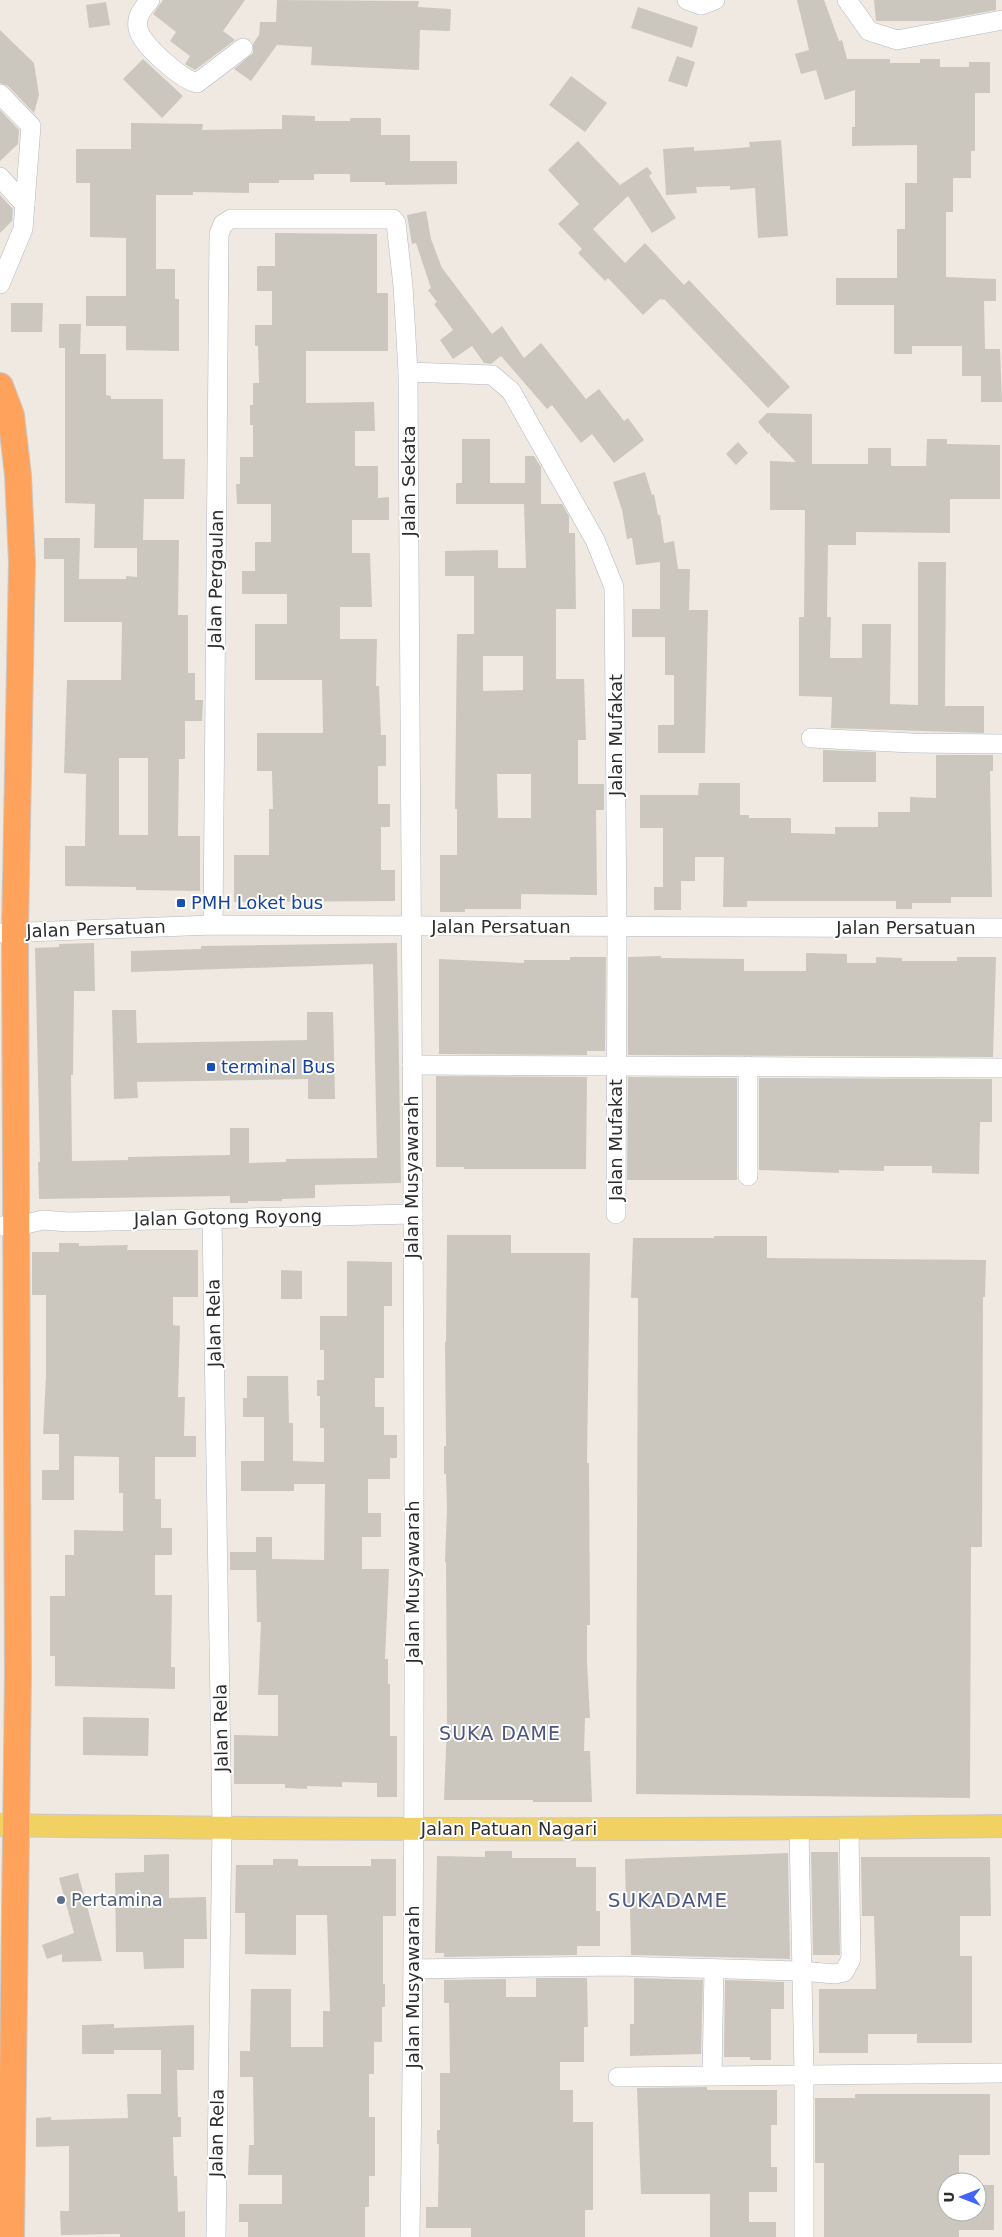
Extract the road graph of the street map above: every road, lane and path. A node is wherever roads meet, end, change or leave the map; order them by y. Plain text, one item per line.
1 (150, 0) edge
2 (687, 0) edge
3 (715, 0) edge
4 (847, 0) edge
5 (1002, 20) edge
6 (243, 48) dead end
7 (0, 94) edge
8 (0, 177) edge
9 (25, 204) junction
10 (219, 234) joint
11 (0, 284) edge
12 (408, 372) junction
13 (0, 386) edge
14 (811, 738) dead end
15 (1002, 744) edge
16 (213, 925) junction
17 (411, 927) junction
18 (617, 927) junction
19 (1002, 928) edge
20 (8, 932) edge
21 (412, 1065) junction
22 (748, 1066) junction
23 (617, 1067) junction
24 (1002, 1068) edge
25 (748, 1176) dead end
26 (413, 1214) junction
27 (616, 1214) dead end
28 (9, 1217) edge
29 (212, 1218) junction
30 (8, 1825) edge
31 (1002, 1826) edge
32 (222, 1827) junction
33 (849, 1828) junction
34 (799, 1829) junction
35 (413, 1830) junction
36 (414, 1969) junction
37 (714, 1969) junction
38 (801, 1971) junction
39 (1002, 2073) edge
40 (804, 2074) junction
41 (712, 2075) junction
42 (618, 2077) dead end
43 (11, 2237) edge
44 (216, 2237) edge
45 (410, 2237) edge
46 (804, 2237) edge

1 - 6 street
2 - 3 street
4 - 5 street
7 - 9 street
8 - 9 street
9 - 11 street
10 - 12 street, Jalan Sekata
10 - 16 street, Jalan Pergaulan
12 - 17 street, Jalan Sekata
12 - 18 street, Jalan Mufakat
13 - 20 highway
14 - 15 street
16 - 17 street, Jalan Persatuan
16 - 20 street, Jalan Persatuan
17 - 18 street, Jalan Persatuan
17 - 21 street, Jalan Musyawarah
18 - 19 street, Jalan Persatuan
18 - 23 street, Jalan Mufakat
20 - 28 highway
21 - 23 street
21 - 26 street, Jalan Musyawarah
22 - 23 street
22 - 24 street
22 - 25 street
23 - 27 street, Jalan Mufakat
26 - 29 street, Jalan Gotong Royong
26 - 35 street, Jalan Musyawarah
28 - 29 street, Jalan Gotong Royong
28 - 30 highway
29 - 32 street, Jalan Rela
30 - 32 main road, Jalan Patuan Nagari
30 - 43 highway
31 - 33 main road, Jalan Patuan Nagari
32 - 35 main road, Jalan Patuan Nagari
32 - 44 street, Jalan Rela
33 - 34 main road, Jalan Patuan Nagari
33 - 38 street
34 - 35 main road, Jalan Patuan Nagari
34 - 38 street
35 - 36 street, Jalan Musyawarah
36 - 37 street
36 - 45 street, Jalan Musyawarah
37 - 38 street
37 - 41 street
38 - 40 street
39 - 40 street
40 - 41 street
40 - 46 street
41 - 42 street

